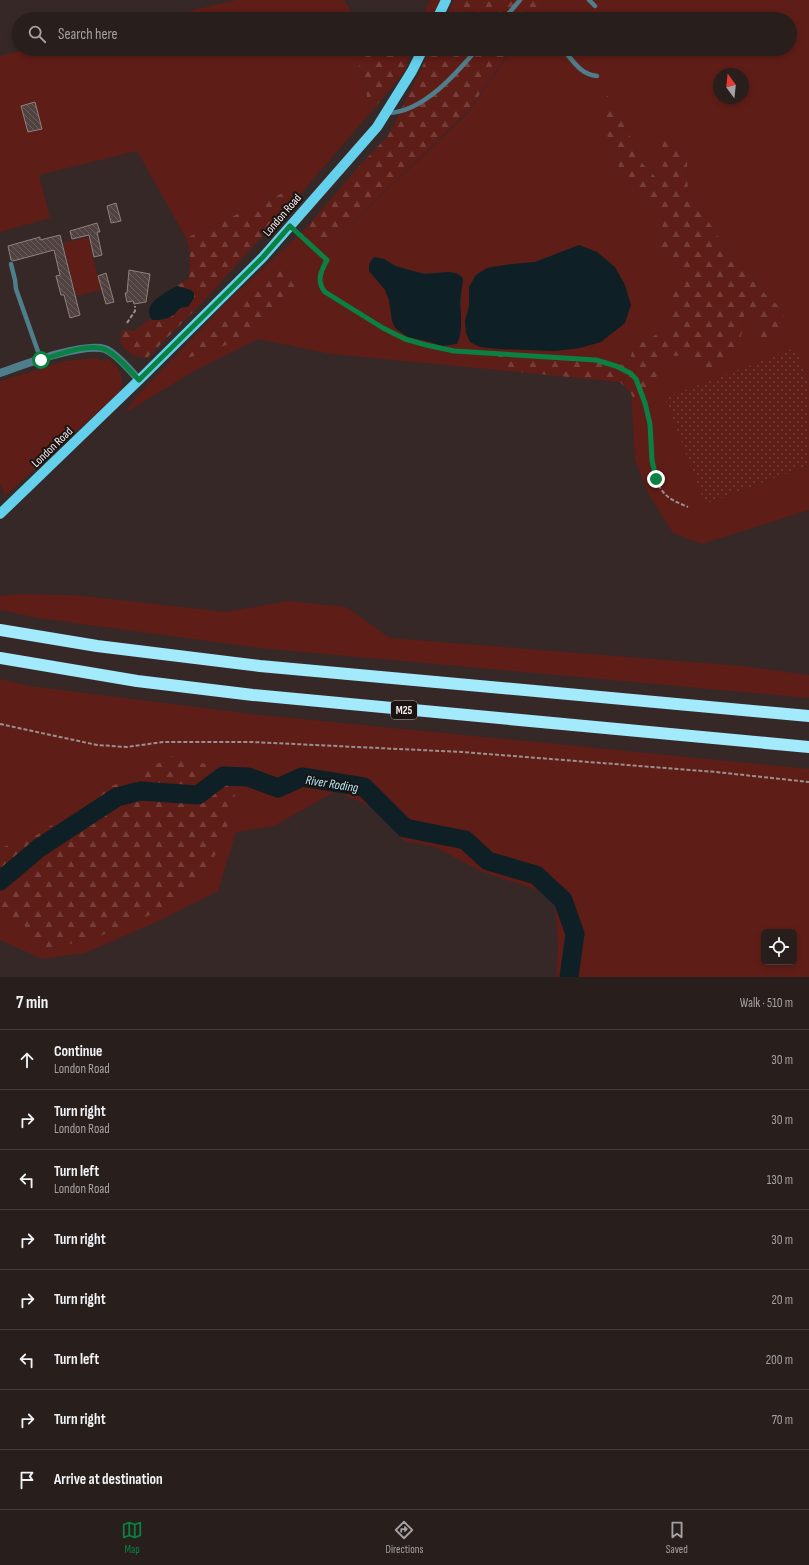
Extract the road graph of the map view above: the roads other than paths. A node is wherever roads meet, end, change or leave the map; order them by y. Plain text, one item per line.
1 (446, 0) edge
2 (520, 0) edge
3 (589, 0) edge
4 (595, 6) dead end
5 (440, 12) edge
6 (511, 12) edge
7 (420, 56) edge
8 (471, 56) edge
9 (569, 56) edge
10 (597, 76) dead end
11 (386, 113) junction
12 (11, 264) dead end
13 (41, 360) junction
14 (0, 373) edge
15 (139, 380) junction
16 (0, 514) edge
17 (0, 630) edge
18 (0, 658) edge
19 (809, 716) edge
20 (809, 747) edge

1 - 5 main road
2 - 6 lane
3 - 4 lane
7 - 11 main road, London Road
8 - 11 lane
9 - 10 lane
11 - 15 main road, London Road
12 - 13 lane
13 - 14 street
13 - 15 street
15 - 16 main road, London Road
17 - 19 highway
18 - 20 highway, M25

